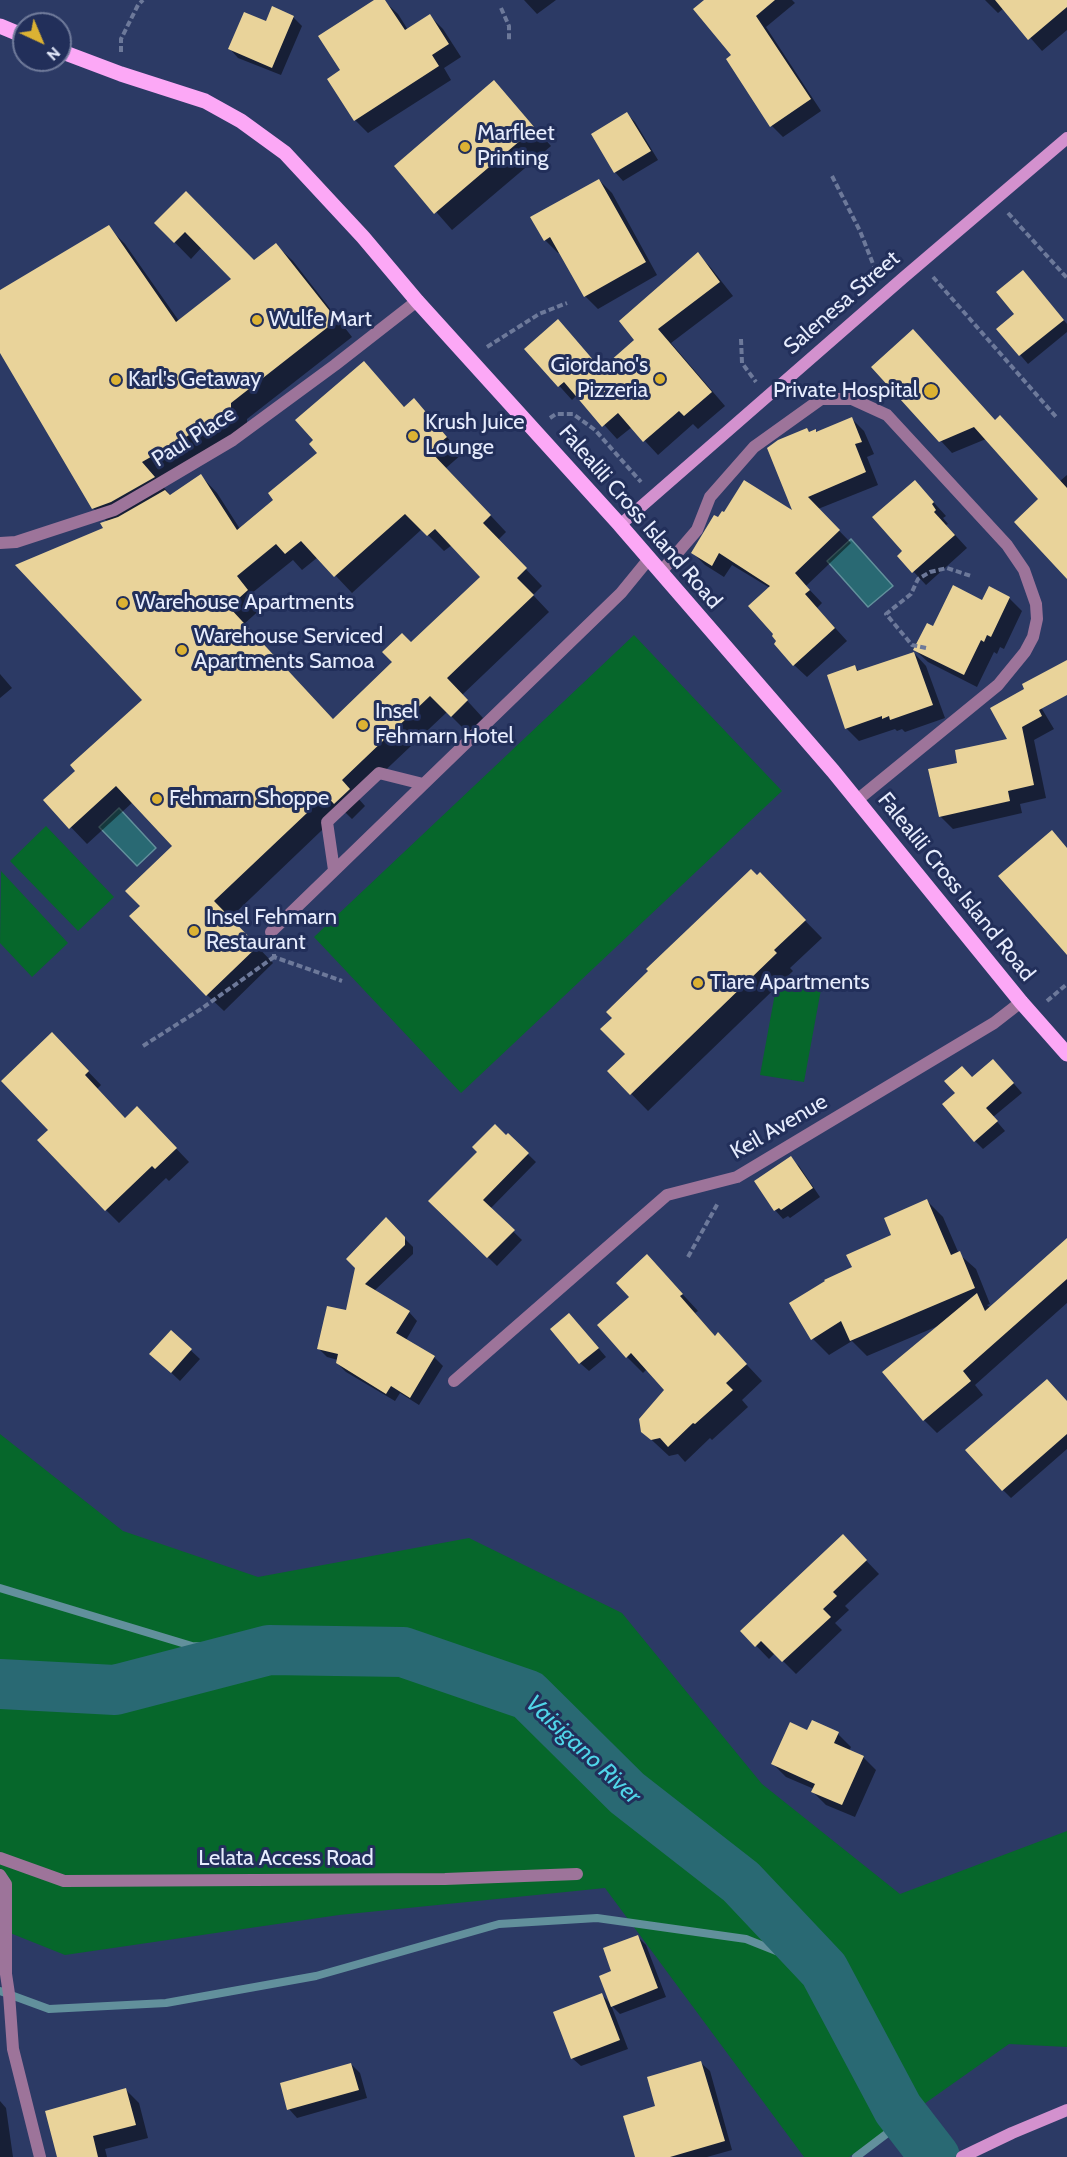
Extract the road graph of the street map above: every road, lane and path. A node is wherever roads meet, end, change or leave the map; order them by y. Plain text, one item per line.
1 (143, 0) edge
2 (501, 8) dead end
3 (508, 41) dead end
4 (72, 56) edge
5 (120, 74) junction
6 (1067, 138) edge
7 (832, 176) dead end
8 (995, 199) junction
9 (921, 263) junction
10 (1067, 278) edge
11 (884, 295) junction
12 (417, 301) junction
13 (567, 303) dead end
14 (741, 339) dead end
15 (470, 360) junction
16 (768, 396) junction
17 (1057, 418) dead end
18 (533, 430) junction
19 (654, 496) junction
20 (620, 525) junction
21 (0, 543) edge
22 (648, 560) junction
23 (660, 573) junction
24 (971, 576) dead end
25 (927, 648) dead end
26 (423, 784) junction
27 (856, 801) junction
28 (334, 870) junction
29 (271, 932) joint
30 (274, 957) junction
31 (342, 981) dead end
32 (1021, 1002) junction
33 (143, 1046) dead end
34 (1067, 1054) edge
35 (731, 1178) junction
36 (688, 1257) dead end
37 (454, 1381) dead end
38 (0, 1858) edge
39 (577, 1874) dead end
40 (0, 1875) edge
41 (1067, 2110) edge
42 (40, 2157) edge
43 (962, 2157) edge

1 - 5 path
2 - 3 path
4 - 5 main road, Falealili Cross Island Road
5 - 12 main road, Falealili Cross Island Road
6 - 8 main road, Salenesa Street
7 - 11 path
8 - 9 main road, Salenesa Street
8 - 10 path
9 - 11 main road, Salenesa Street
9 - 17 path
11 - 16 main road, Salenesa Street
12 - 15 main road, Falealili Cross Island Road
12 - 21 street, Paul Place
13 - 15 path
14 - 16 path
15 - 18 main road, Falealili Cross Island Road
16 - 19 main road, Salenesa Street
18 - 19 path
18 - 20 main road, Falealili Cross Island Road
19 - 20 main road, Salenesa Street
20 - 22 main road, Falealili Cross Island Road
22 - 23 main road, Falealili Cross Island Road
22 - 26 street
23 - 27 main road, Falealili Cross Island Road
23 - 27 street
24 - 25 path
26 - 28 street
26 - 28 street
27 - 32 main road, Falealili Cross Island Road
28 - 29 street
29 - 30 path
30 - 31 path
30 - 33 path
32 - 34 main road, Falealili Cross Island Road
32 - 35 street, Keil Avenue
35 - 36 path
35 - 37 street, Keil Avenue
38 - 39 street, Lelata Access Road
40 - 42 street
41 - 43 main road

